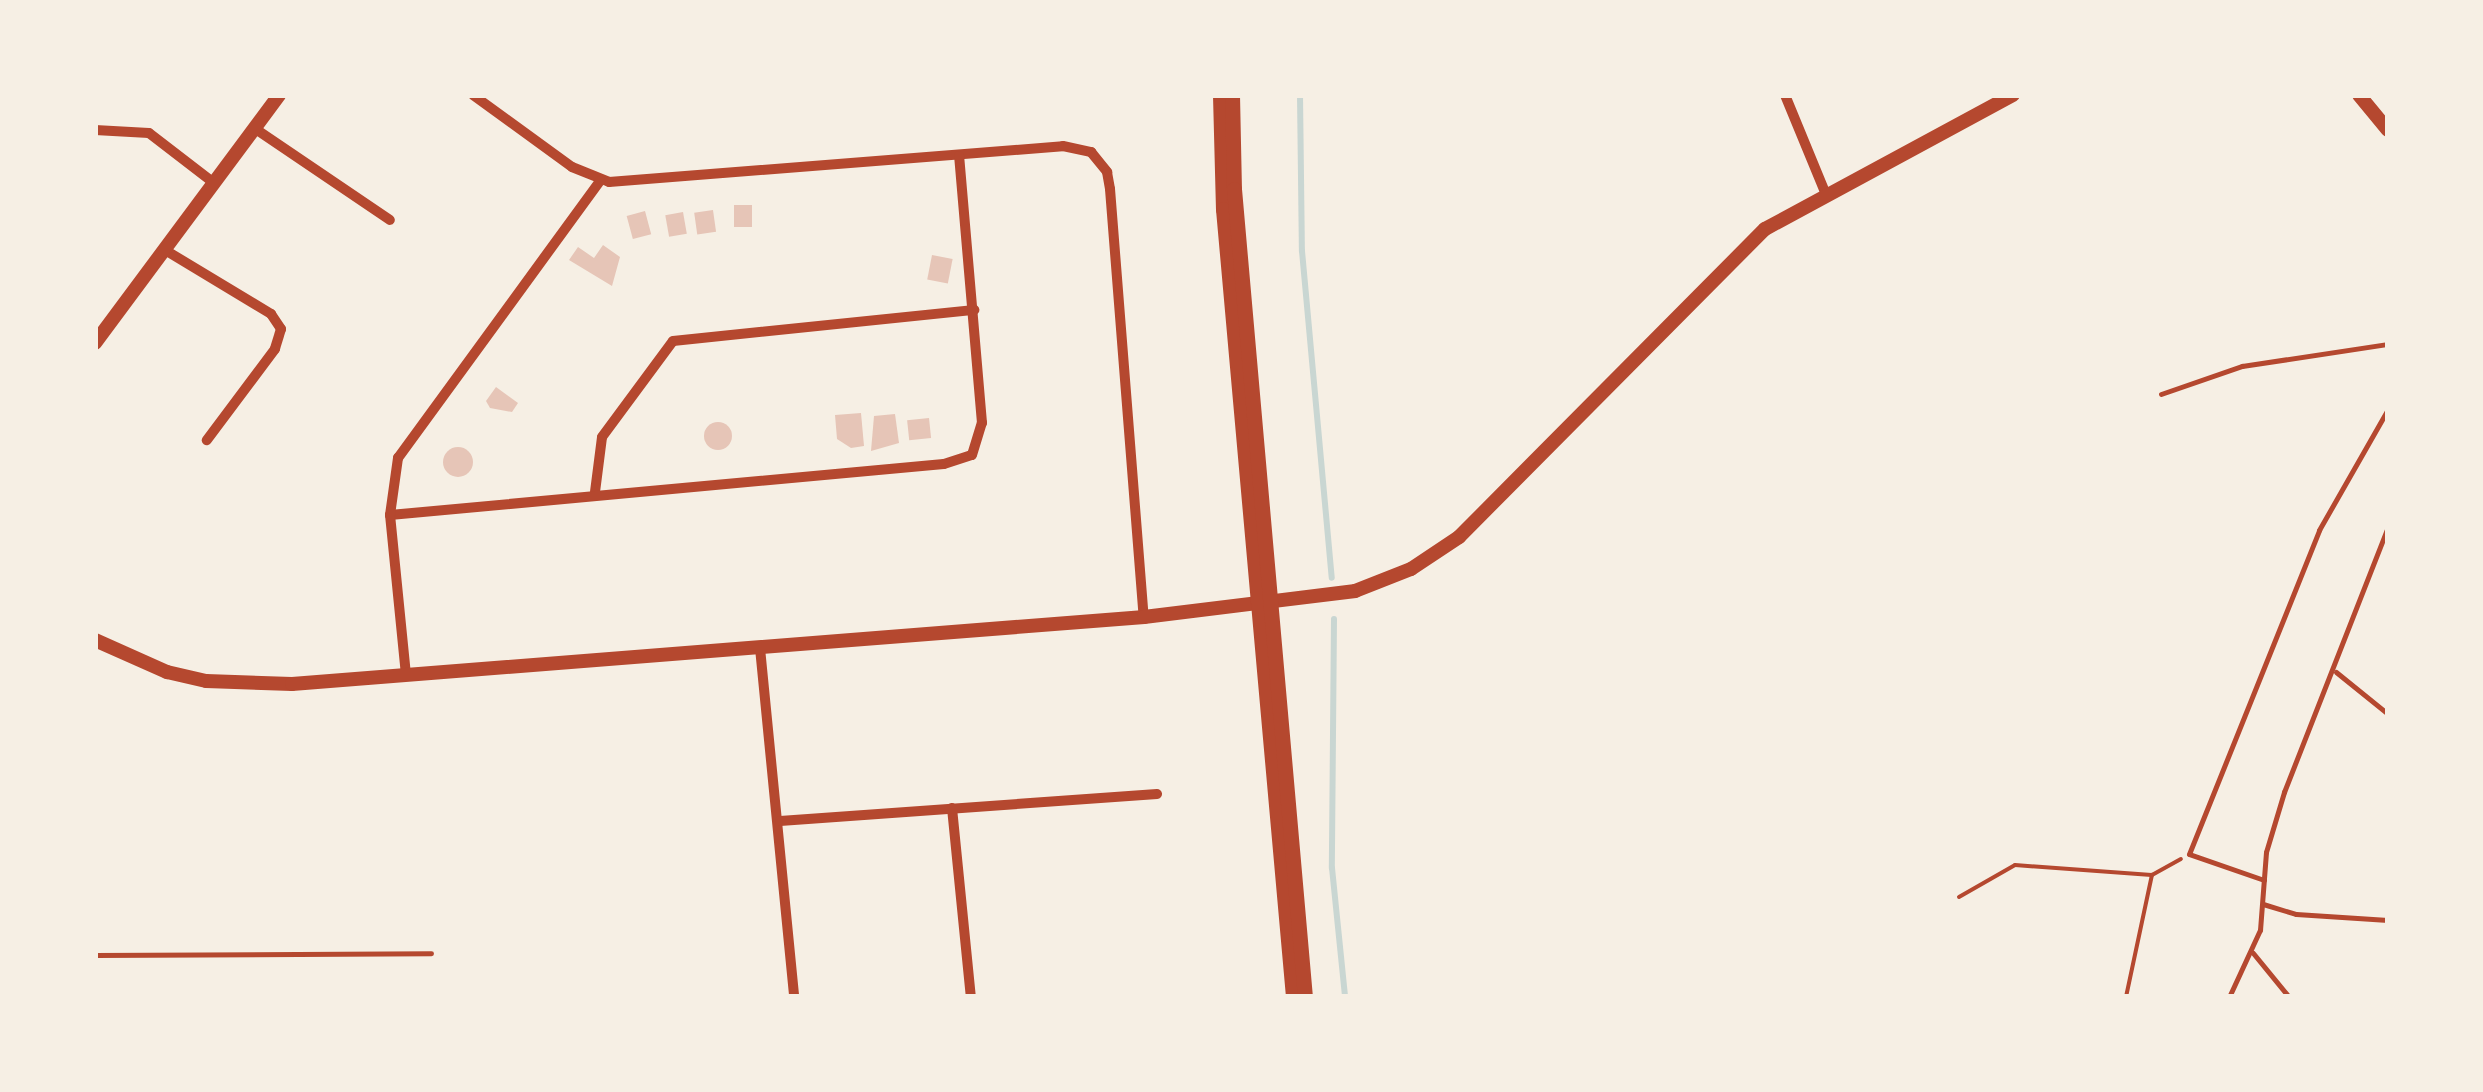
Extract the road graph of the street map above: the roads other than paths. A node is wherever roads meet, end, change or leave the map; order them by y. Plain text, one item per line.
1 (278, 95) edge
2 (472, 95) edge
3 (1220, 95) edge
4 (1232, 95) edge
5 (1785, 95) edge
6 (2013, 95) edge
7 (2359, 95) edge
8 (254, 128) junction
9 (95, 130) edge
10 (2388, 130) edge
11 (959, 156) junction
12 (600, 181) junction
13 (214, 182) junction
14 (1825, 192) junction
15 (390, 220) dead end
16 (165, 250) junction
17 (974, 310) junction
18 (95, 343) edge
19 (2388, 344) edge
20 (2161, 394) dead end
21 (2388, 409) edge
22 (207, 440) dead end
23 (595, 492) junction
24 (390, 514) junction
25 (2388, 528) edge
26 (1265, 604) junction
27 (1144, 617) junction
28 (95, 640) edge
29 (760, 648) junction
30 (2335, 672) junction
31 (406, 675) junction
32 (2388, 714) edge
33 (1158, 794) dead end
34 (952, 808) junction
35 (780, 820) junction
36 (2264, 880) junction
37 (2264, 904) junction
38 (2388, 920) edge
39 (2253, 953) junction
40 (431, 954) dead end
41 (95, 955) edge
42 (794, 997) edge
43 (971, 997) edge
44 (1293, 997) edge
45 (1304, 997) edge
46 (2229, 997) edge
47 (2289, 997) edge

1 - 8 street
2 - 12 street
3 - 26 main road
4 - 26 main road
5 - 14 street
6 - 14 street
7 - 10 street
8 - 13 street
8 - 15 street
9 - 13 street
11 - 12 street
11 - 17 street
11 - 27 street
12 - 24 street
13 - 16 street
14 - 26 street
16 - 18 street
16 - 22 street
17 - 23 street
17 - 23 street
19 - 20 lane
21 - 36 lane
23 - 24 street
24 - 31 street
25 - 30 lane
26 - 27 street
26 - 44 main road
26 - 45 main road
27 - 29 street
28 - 31 street
29 - 31 street
29 - 35 street
30 - 32 lane
30 - 36 lane
33 - 34 street
34 - 35 street
34 - 43 street
35 - 42 street
36 - 37 lane
37 - 38 lane
37 - 39 lane
39 - 46 lane
39 - 47 lane
40 - 41 lane

